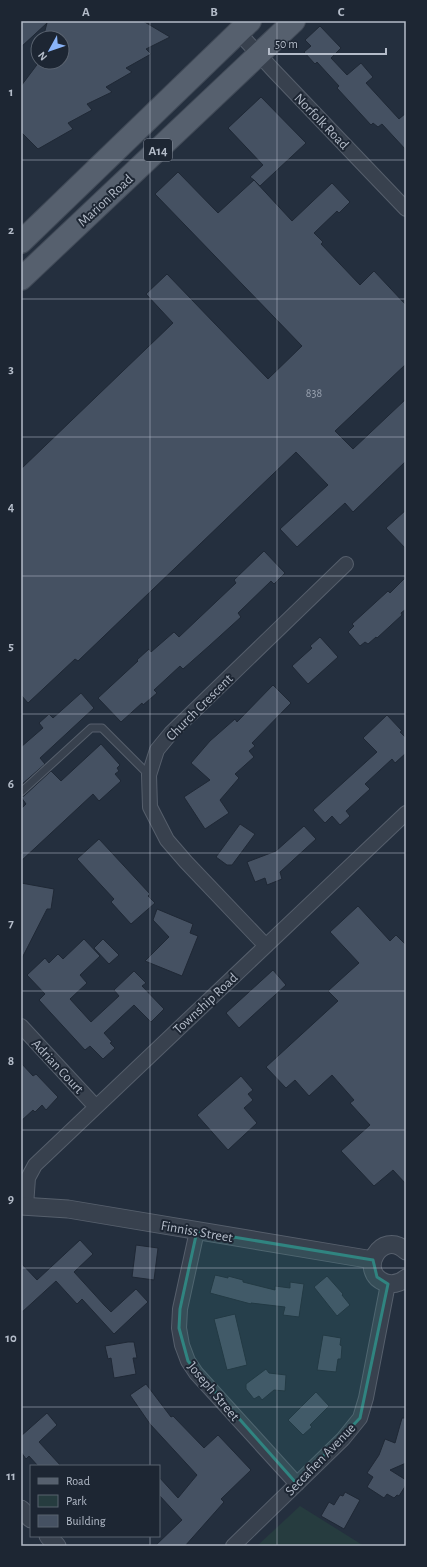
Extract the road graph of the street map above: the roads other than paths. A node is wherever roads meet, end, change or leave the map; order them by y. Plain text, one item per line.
1 (294, 21) edge
2 (244, 27) edge
3 (258, 55) junction
4 (406, 209) edge
5 (21, 242) edge
6 (21, 279) edge
7 (346, 564) dead end
8 (149, 775) junction
9 (21, 792) edge
10 (406, 813) edge
11 (266, 946) junction
12 (21, 1026) edge
13 (96, 1107) junction
14 (24, 1206) edge
15 (197, 1231) junction
16 (406, 1251) edge
17 (372, 1260) junction
18 (406, 1278) edge
19 (388, 1284) junction
20 (297, 1484) junction
21 (21, 1509) edge
22 (30, 1518) edge
23 (49, 1537) edge
24 (57, 1546) edge
25 (233, 1546) edge

1 - 3 main road, Marion Road / A14
2 - 3 street, Norfolk Road
2 - 5 main road, Marion Road / A14
3 - 4 street, Norfolk Road
3 - 6 main road, Marion Road / A14
7 - 8 street, Church Crescent
8 - 9 lane
8 - 11 street, Church Crescent
10 - 11 street, Township Road
11 - 13 street, Township Road
12 - 13 street, Adrian Court
13 - 14 street, Township Road
14 - 15 street, Finniss Street
15 - 17 street, Finniss Street
15 - 20 street, Joseph Street
16 - 17 street
17 - 19 street
18 - 19 street
19 - 20 street, Seccafien Avenue
20 - 25 street, Seccafien Avenue
21 - 22 street
23 - 24 street

